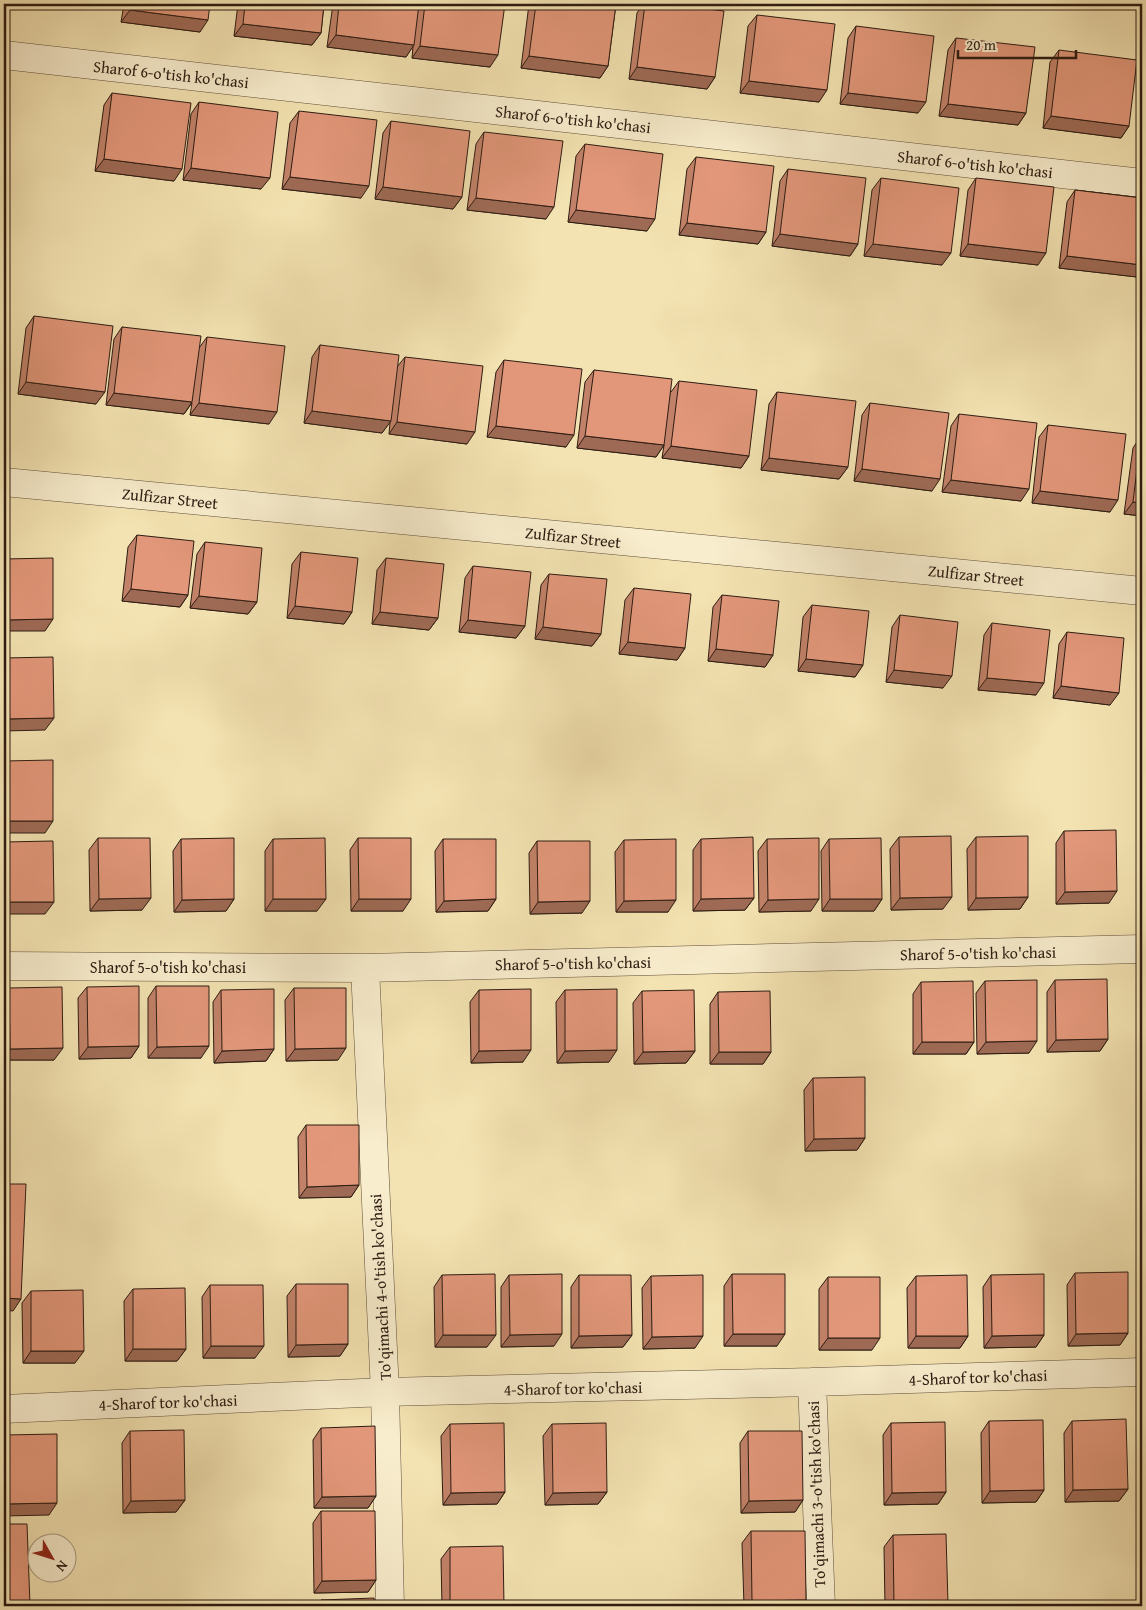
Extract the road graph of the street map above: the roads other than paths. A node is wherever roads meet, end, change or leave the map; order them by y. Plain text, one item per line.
1 (4, 55) edge
2 (1142, 183) edge
3 (4, 482) edge
4 (1142, 592) edge
5 (1142, 949) edge
6 (4, 966) edge
7 (365, 968) junction
8 (1142, 1372) edge
9 (812, 1382) junction
10 (385, 1392) junction
11 (4, 1409) edge
12 (390, 1606) edge
13 (821, 1606) edge

1 - 2 street, Sharof 6-o'tish ko'chasi
3 - 4 street, Zulfizar Street
5 - 7 street, Sharof 5-o'tish ko'chasi
6 - 7 street, Sharof 5-o'tish ko'chasi
7 - 10 street, To'qimachi 4-o'tish ko'chasi
8 - 9 street, 4-Sharof tor ko'chasi
9 - 10 street, 4-Sharof tor ko'chasi
9 - 13 street, To'qimachi 3-o'tish ko'chasi
10 - 11 street, 4-Sharof tor ko'chasi
10 - 12 street, To'qimachi 4-o'tish ko'chasi

